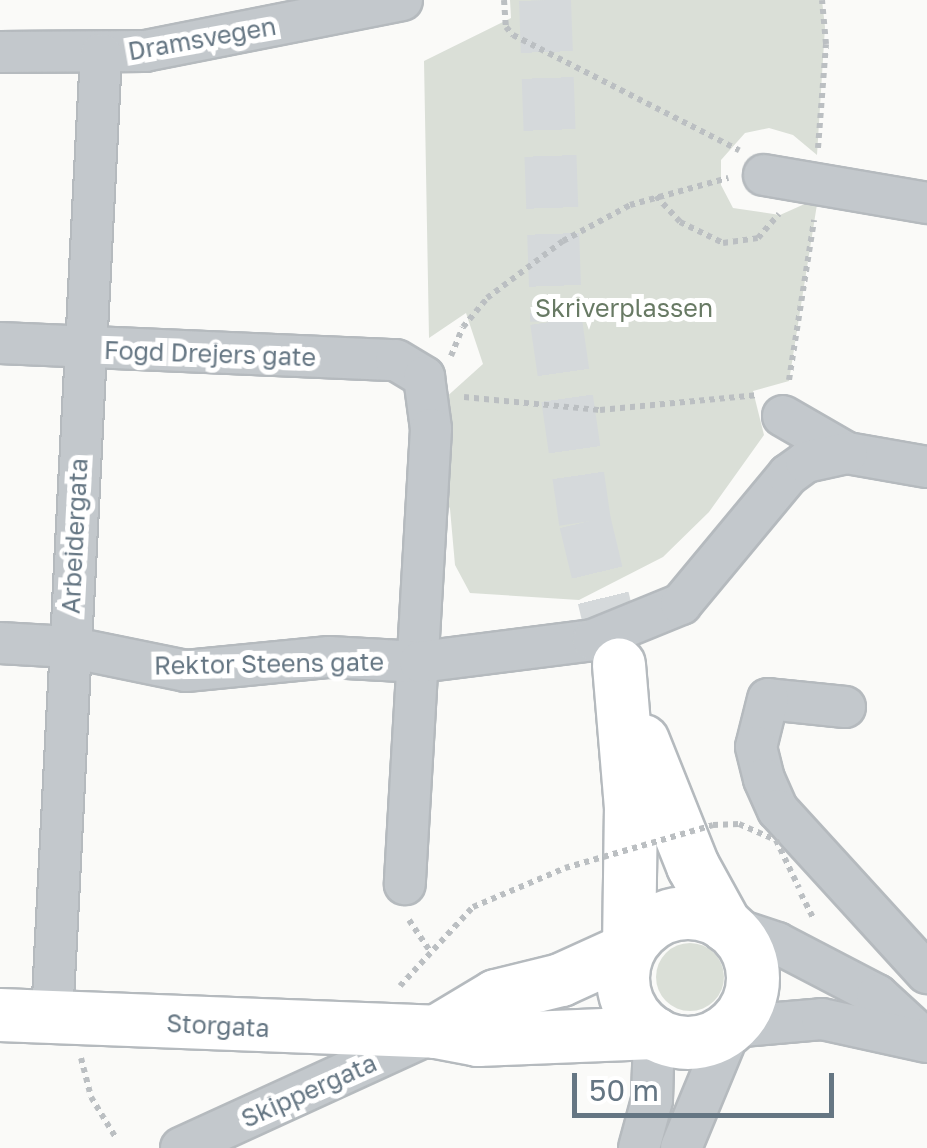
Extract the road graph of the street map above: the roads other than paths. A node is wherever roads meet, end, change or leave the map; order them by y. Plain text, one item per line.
1 (402, 0) edge
2 (287, 13) edge
3 (0, 52) edge
4 (101, 54) junction
5 (764, 175) road end
6 (927, 203) edge
7 (0, 343) edge
8 (84, 350) junction
9 (783, 416) road end
10 (847, 453) junction
11 (924, 477) edge
12 (0, 643) edge
13 (70, 647) junction
14 (420, 662) junction
15 (845, 707) dead end
16 (405, 884) dead end
17 (726, 926) junction
18 (630, 949) junction
19 (927, 974) edge
20 (0, 1016) edge
21 (731, 1027) junction
22 (436, 1032) junction
23 (654, 1033) junction
24 (66, 1035) junction
25 (927, 1041) edge
26 (181, 1148) edge
27 (639, 1148) edge
28 (681, 1148) edge

1 - 2 street, Dramsvegen
2 - 4 street, Dramsvegen
3 - 4 street, Dramsvegen
4 - 8 street, Arbeidergata
5 - 6 street
7 - 8 street, Fogd Drejers gate
8 - 13 street, Arbeidergata
8 - 14 street, Fogd Drejers gate
9 - 10 street
10 - 11 street
10 - 14 street, Rektor Steens gate
12 - 13 street, Rektor Steens gate
13 - 14 street, Rektor Steens gate
13 - 24 street, Arbeidergata
14 - 16 street
15 - 19 street
17 - 18 main road
17 - 18 main road
17 - 21 main road
17 - 25 street
18 - 22 main road
18 - 23 main road
20 - 24 main road, Storgata
21 - 23 main road
21 - 25 street
21 - 28 street
22 - 23 main road, Storgata
22 - 24 main road, Storgata
22 - 26 street, Skippergata
23 - 27 street

